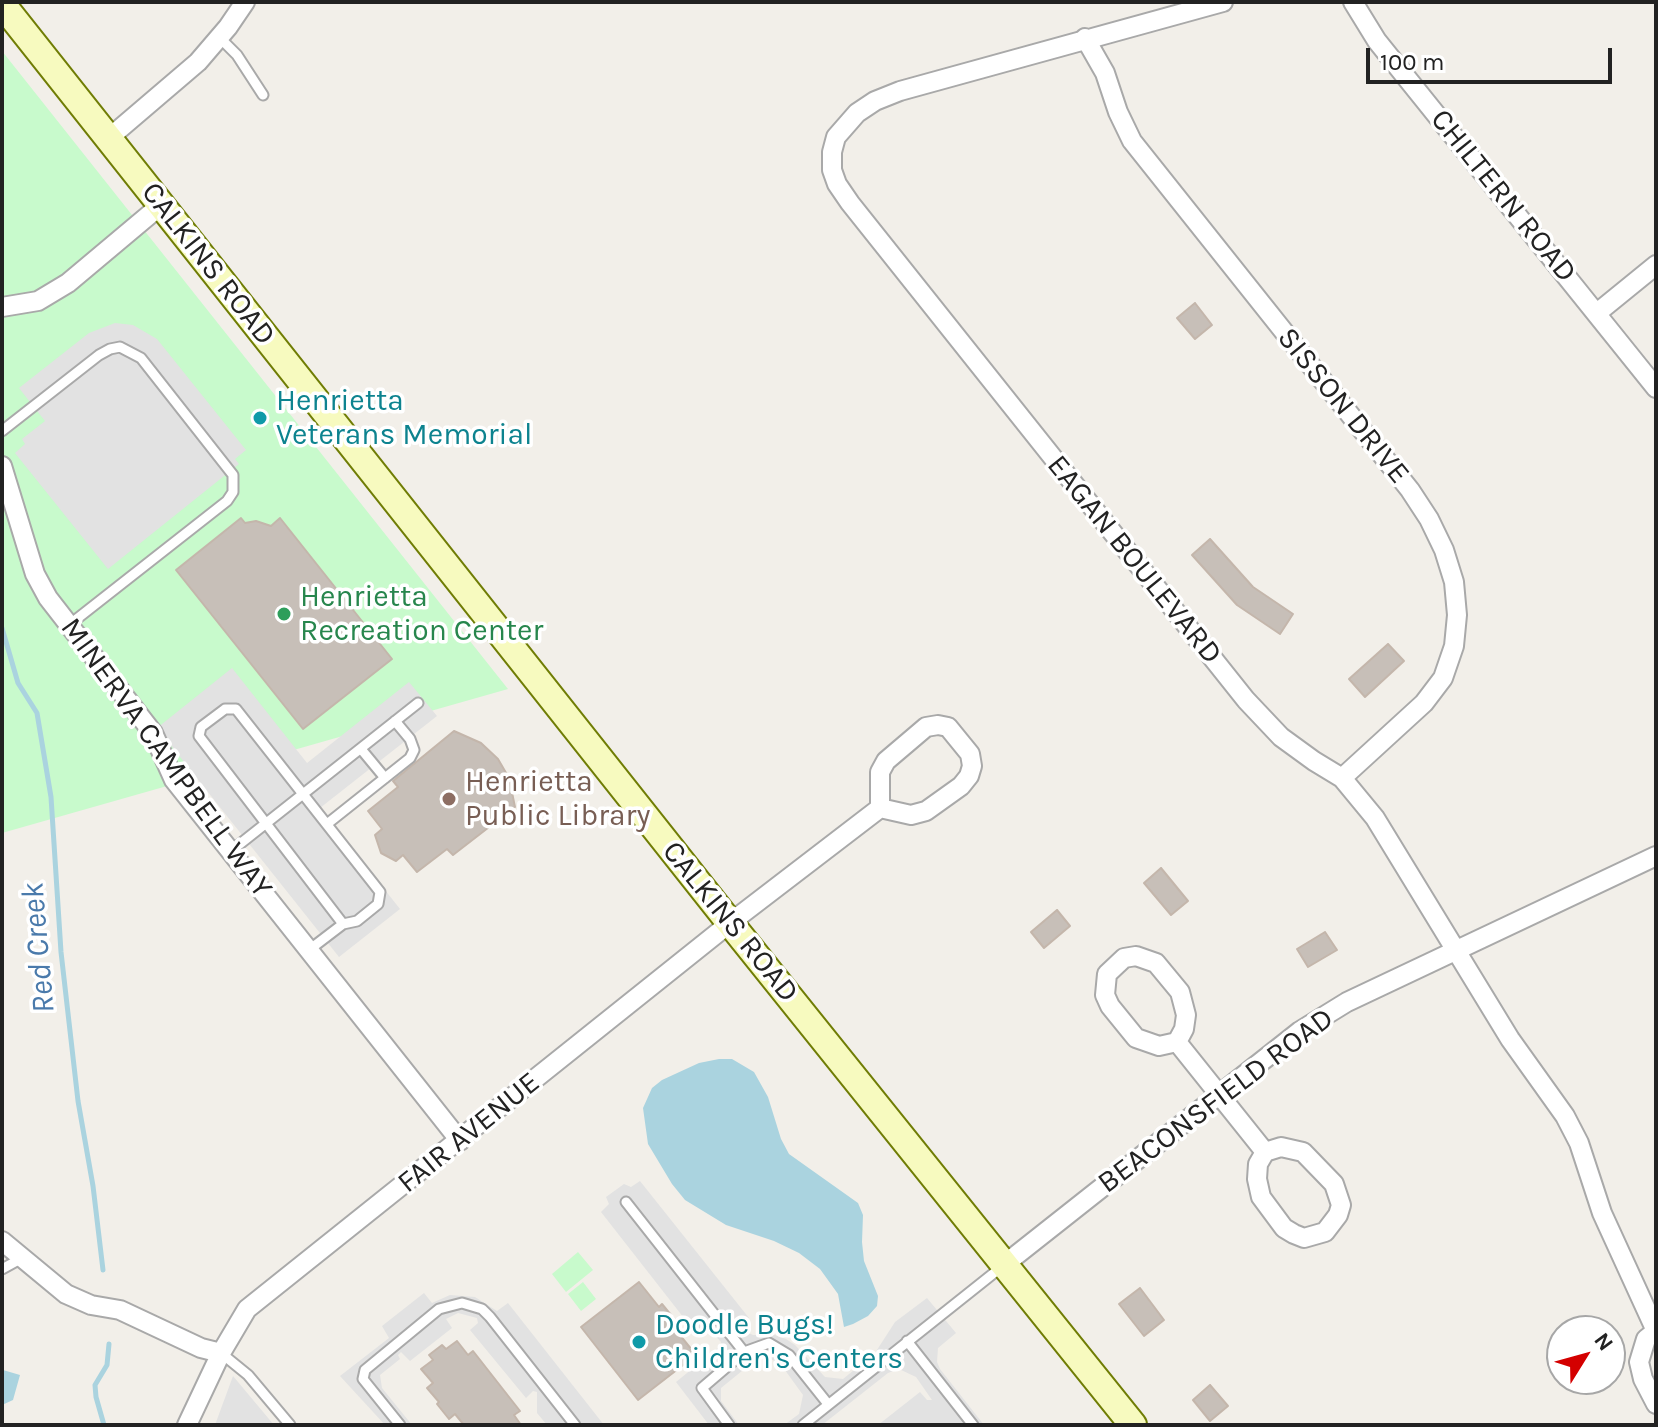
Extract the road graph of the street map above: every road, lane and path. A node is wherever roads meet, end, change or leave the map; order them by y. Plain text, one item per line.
1 (245, 2) edge
2 (1223, 2) edge
3 (1353, 2) edge
4 (2, 4) edge
5 (219, 37) junction
6 (1085, 38) junction
7 (263, 95) dead end
8 (109, 138) junction
9 (161, 205) junction
10 (1656, 265) edge
11 (2, 307) edge
12 (1597, 313) junction
13 (1656, 388) edge
14 (2, 431) edge
15 (2, 466) edge
16 (69, 625) junction
17 (418, 703) dead end
18 (395, 721) junction
19 (361, 749) junction
20 (385, 778) junction
21 (1342, 778) junction
22 (304, 794) junction
23 (880, 808) junction
24 (266, 824) junction
25 (327, 824) junction
26 (231, 851) junction
27 (1656, 856) edge
28 (730, 923) junction
29 (343, 924) junction
30 (309, 950) junction
31 (1456, 950) junction
32 (1177, 1042) junction
33 (1219, 1094) junction
34 (460, 1141) junction
35 (1265, 1152) junction
36 (626, 1202) dead end
37 (2, 1241) edge
38 (22, 1258) junction
39 (1005, 1264) junction
40 (2, 1269) edge
41 (1656, 1331) edge
42 (907, 1341) junction
43 (744, 1352) junction
44 (221, 1353) junction
45 (828, 1404) junction
46 (1656, 1404) edge
47 (187, 1425) edge
48 (290, 1425) edge
49 (400, 1425) edge
50 (575, 1425) edge
51 (729, 1425) edge
52 (803, 1425) edge
53 (973, 1425) edge
54 (1133, 1425) edge

1 - 5 street
2 - 6 street, EAGAN BOULEVARD
3 - 12 street, CHILTERN ROAD
4 - 8 main road, CALKINS ROAD
5 - 7 lane
5 - 8 street
6 - 21 street, SISSON DRIVE
6 - 21 street, EAGAN BOULEVARD
8 - 9 main road, CALKINS ROAD
9 - 11 street
9 - 28 main road, CALKINS ROAD
10 - 12 street
12 - 13 street, CHILTERN ROAD
14 - 16 lane
15 - 16 street, MINERVA CAMPBELL WAY
16 - 26 street, MINERVA CAMPBELL WAY
17 - 18 lane
18 - 19 lane
18 - 20 lane
19 - 20 lane
19 - 22 lane
20 - 25 lane
21 - 31 street, EAGAN BOULEVARD
22 - 24 lane
22 - 24 lane
22 - 25 lane
23 - 23 street
23 - 28 street, FAIR AVENUE
24 - 26 lane
24 - 29 lane
25 - 29 lane
26 - 30 street, MINERVA CAMPBELL WAY
27 - 31 street, BEACONSFIELD ROAD
28 - 34 street, FAIR AVENUE
28 - 39 main road, CALKINS ROAD
29 - 30 lane
30 - 34 street, MINERVA CAMPBELL WAY
31 - 33 street, BEACONSFIELD ROAD
31 - 41 street, EAGAN BOULEVARD
32 - 32 street
32 - 33 street
33 - 35 street
33 - 39 street, BEACONSFIELD ROAD
34 - 44 street, FAIR AVENUE
35 - 35 street
36 - 43 lane
37 - 38 street
38 - 40 lane
38 - 44 street
39 - 42 lane
39 - 54 main road, CALKINS ROAD
41 - 46 street, EAGAN BOULEVARD
42 - 45 lane
42 - 53 lane
43 - 45 lane
43 - 51 lane
44 - 47 street, FAIR AVENUE
44 - 48 lane
45 - 52 lane
49 - 50 lane

